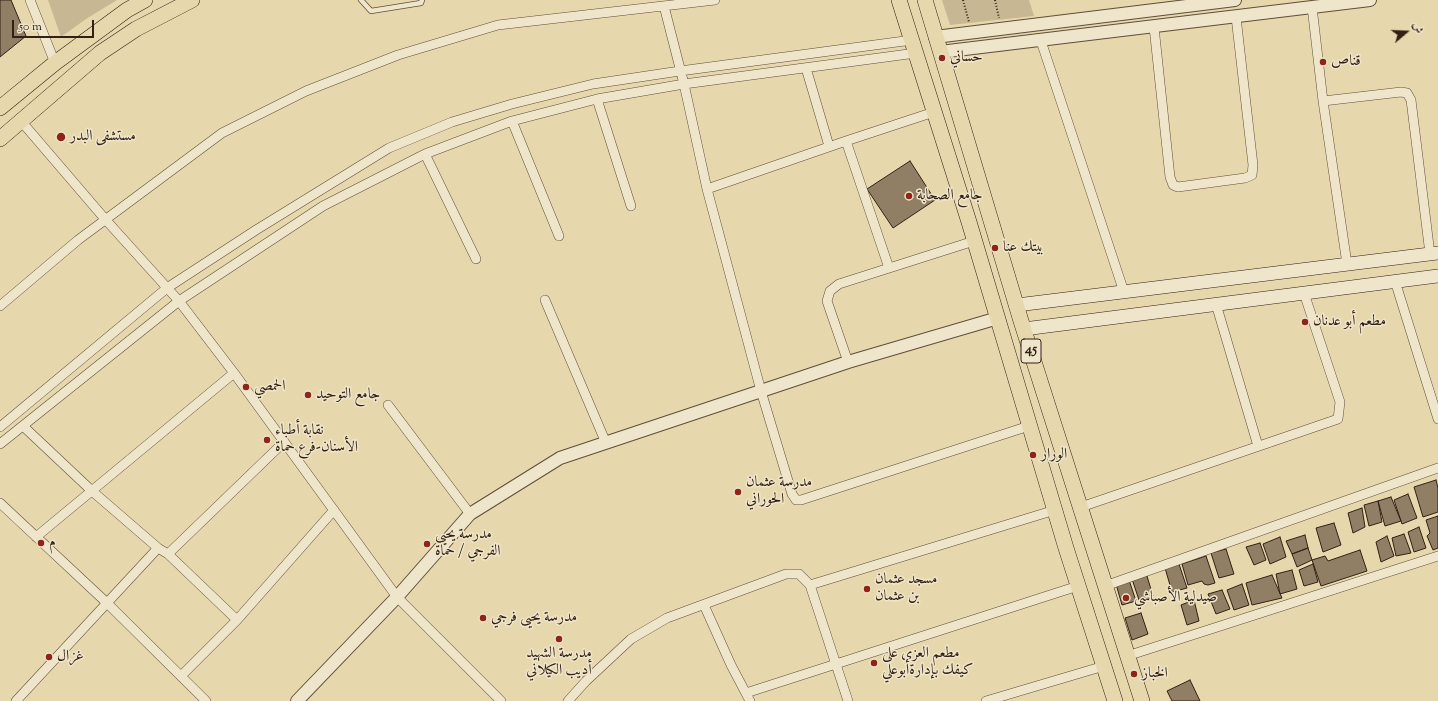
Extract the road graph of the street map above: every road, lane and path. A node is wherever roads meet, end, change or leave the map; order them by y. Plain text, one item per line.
1 (30, 0) edge
2 (145, 0) edge
3 (192, 0) edge
4 (361, 0) edge
5 (422, 0) edge
6 (715, 0) edge
7 (899, 0) edge
8 (925, 0) edge
9 (964, 0) edge
10 (995, 0) edge
11 (1235, 0) edge
12 (1370, 0) edge
13 (664, 6) junction
14 (1312, 7) junction
15 (1236, 17) junction
16 (1154, 27) junction
17 (1002, 28) junction
18 (971, 32) junction
19 (935, 37) junction
20 (1041, 41) junction
21 (914, 47) junction
22 (940, 52) junction
23 (55, 63) junction
24 (806, 68) junction
25 (680, 71) junction
26 (684, 84) junction
27 (597, 99) junction
28 (1322, 101) junction
29 (0, 108) edge
30 (934, 112) junction
31 (21, 121) junction
32 (512, 121) junction
33 (0, 139) edge
34 (846, 140) junction
35 (829, 146) junction
36 (425, 154) junction
37 (706, 189) junction
38 (983, 193) junction
39 (962, 201) junction
40 (631, 206) dead end
41 (105, 219) junction
42 (559, 236) dead end
43 (974, 241) junction
44 (1434, 253) edge
45 (476, 259) dead end
46 (1347, 264) junction
47 (889, 268) junction
48 (1438, 276) edge
49 (1394, 281) junction
50 (167, 288) junction
51 (1124, 292) junction
52 (1304, 293) junction
53 (545, 300) dead end
54 (179, 301) junction
55 (1216, 304) junction
56 (1017, 305) junction
57 (0, 306) edge
58 (998, 318) junction
59 (1024, 329) junction
60 (1034, 359) junction
61 (848, 362) junction
62 (1012, 367) junction
63 (234, 373) junction
64 (761, 391) junction
65 (388, 405) dead end
66 (1438, 419) edge
67 (23, 426) junction
68 (1030, 426) junction
69 (0, 427) edge
70 (284, 442) junction
71 (606, 443) junction
72 (0, 444) edge
73 (1258, 446) junction
74 (1438, 468) edge
75 (92, 490) junction
76 (0, 503) edge
77 (1081, 507) junction
78 (334, 510) junction
79 (1055, 510) junction
80 (470, 514) junction
81 (36, 537) junction
82 (158, 548) junction
83 (168, 554) junction
84 (1438, 556) edge
85 (810, 585) junction
86 (1078, 586) junction
87 (1104, 586) junction
88 (397, 597) junction
89 (106, 603) junction
90 (704, 604) junction
91 (237, 620) junction
92 (1116, 622) junction
93 (1093, 633) junction
94 (1127, 656) junction
95 (835, 663) junction
96 (1104, 666) junction
97 (181, 676) junction
98 (746, 692) junction
99 (16, 701) edge
100 (206, 701) edge
101 (297, 701) edge
102 (501, 701) edge
103 (568, 701) edge
104 (750, 701) edge
105 (848, 701) edge
106 (986, 701) edge
107 (1115, 701) edge
108 (1142, 701) edge

1 - 23 street
2 - 23 main road
3 - 31 main road
4 - 5 lane
6 - 13 street
7 - 21 main road, 45
8 - 19 main road, 45
9 - 18 path
10 - 17 path
11 - 17 street
12 - 14 street
13 - 25 street
13 - 41 street
14 - 15 street
14 - 28 street
15 - 16 street
15 - 16 street
16 - 20 street
17 - 18 street
18 - 19 street
19 - 22 main road, 45
20 - 22 street
20 - 51 street
21 - 24 street
21 - 25 street
21 - 30 main road, 45
22 - 38 main road, 45
23 - 29 main road
24 - 26 street
24 - 35 street
25 - 26 street
25 - 50 street
26 - 27 street
26 - 37 street
27 - 32 street
27 - 40 street
28 - 44 street
28 - 46 street
30 - 34 street
30 - 39 main road, 45
31 - 33 main road
31 - 41 street
32 - 36 street
32 - 42 street
34 - 35 street
34 - 47 street
35 - 37 street
36 - 45 street
36 - 54 street
37 - 64 street
38 - 39 main road
38 - 56 main road, 45
39 - 43 main road, 45
41 - 50 street
41 - 57 street
43 - 47 street
43 - 58 main road, 45
44 - 46 main road
46 - 51 main road
47 - 61 street
48 - 49 main road
49 - 52 main road
49 - 66 street
50 - 54 street
50 - 69 street
51 - 56 main road
52 - 55 main road
52 - 73 street
53 - 71 street
54 - 63 street
54 - 67 street
55 - 59 main road
55 - 73 street
56 - 59 main road, 45
58 - 61 street
58 - 62 main road, 45
59 - 60 main road, 45
60 - 62 main road
60 - 77 main road, 45
61 - 64 street
62 - 68 main road, 45
63 - 70 street
63 - 75 street
64 - 68 street
64 - 71 street
65 - 80 street
67 - 72 street
67 - 75 street
68 - 79 main road, 45
70 - 78 street
70 - 83 street
71 - 80 street
73 - 77 street
74 - 87 street
75 - 81 street
75 - 82 street
76 - 81 street
77 - 87 main road, 45
78 - 88 street
78 - 91 street
79 - 85 street
79 - 86 main road, 45
80 - 88 street
81 - 89 street
82 - 83 street
82 - 89 street
83 - 91 street
84 - 94 street
85 - 90 street
85 - 95 street
86 - 93 main road, 45
86 - 95 street
87 - 92 main road, 45
88 - 101 street
88 - 102 street
89 - 97 street
89 - 99 street
90 - 98 street
90 - 103 street
91 - 97 street
92 - 93 main road
92 - 94 main road, 45
93 - 96 main road, 45
94 - 108 main road, 45
95 - 98 street
95 - 105 street
96 - 106 street
96 - 107 main road, 45
97 - 100 street
98 - 104 street

